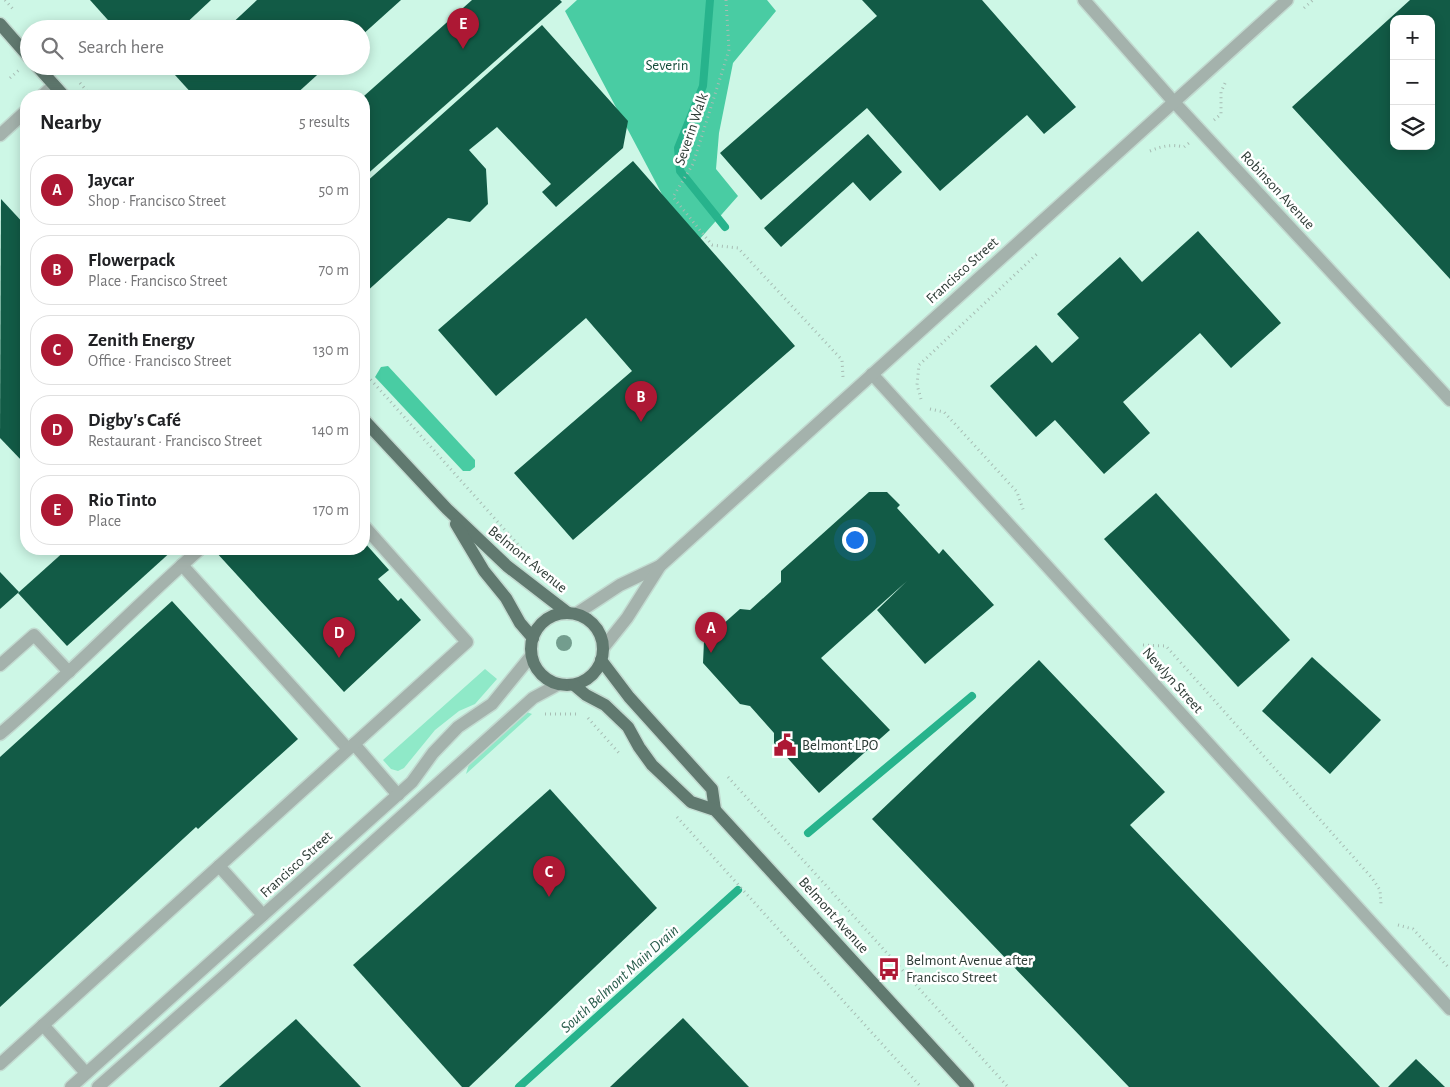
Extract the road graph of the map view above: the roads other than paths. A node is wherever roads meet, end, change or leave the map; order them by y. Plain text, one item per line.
1 (1084, 0) edge
2 (1287, 0) edge
3 (0, 24) edge
4 (20, 47) edge
5 (45, 75) edge
6 (54, 85) junction
7 (49, 90) edge
8 (59, 90) edge
9 (1174, 101) junction
10 (20, 117) edge
11 (0, 135) edge
12 (872, 374) junction
13 (1450, 400) edge
14 (370, 427) edge
15 (447, 510) junction
16 (370, 533) edge
17 (193, 555) edge
18 (182, 565) junction
19 (660, 566) junction
20 (572, 613) junction
21 (533, 638) junction
22 (602, 654) junction
23 (531, 656) junction
24 (0, 665) edge
25 (69, 672) junction
26 (559, 684) junction
27 (574, 684) junction
28 (0, 734) edge
29 (351, 747) junction
30 (398, 795) junction
31 (716, 810) junction
32 (219, 866) junction
33 (263, 915) junction
34 (1450, 1009) edge
35 (43, 1025) junction
36 (0, 1064) edge
37 (86, 1073) junction
38 (71, 1087) edge
39 (98, 1087) edge
40 (968, 1087) edge

1 - 9 street, Robinson Avenue
2 - 9 street, Francisco Street
3 - 4 main road
5 - 6 main road
6 - 7 street
6 - 8 main road
9 - 12 street, Francisco Street
9 - 13 street, Robinson Avenue
10 - 11 street
12 - 19 street, Francisco Street
12 - 34 street, Newlyn Street
14 - 15 main road, Belmont Avenue
15 - 20 main road, Belmont Avenue
15 - 21 main road, Belmont Avenue
16 - 29 street
17 - 18 street
18 - 25 street
18 - 29 street
19 - 20 street, Francisco Street
19 - 22 street, Francisco Street
20 - 21 main road
20 - 22 main road
21 - 23 main road
22 - 27 main road
22 - 31 main road, Belmont Avenue
23 - 26 main road
23 - 30 street, Francisco Street
24 - 25 street
25 - 28 street
26 - 27 main road
26 - 39 street
27 - 31 main road, Belmont Avenue
29 - 30 street
29 - 32 street
30 - 33 street, Francisco Street
31 - 40 main road, Belmont Avenue
32 - 33 street
32 - 35 street
33 - 37 street, Francisco Street
35 - 36 street
35 - 37 street
37 - 38 street, Francisco Street

